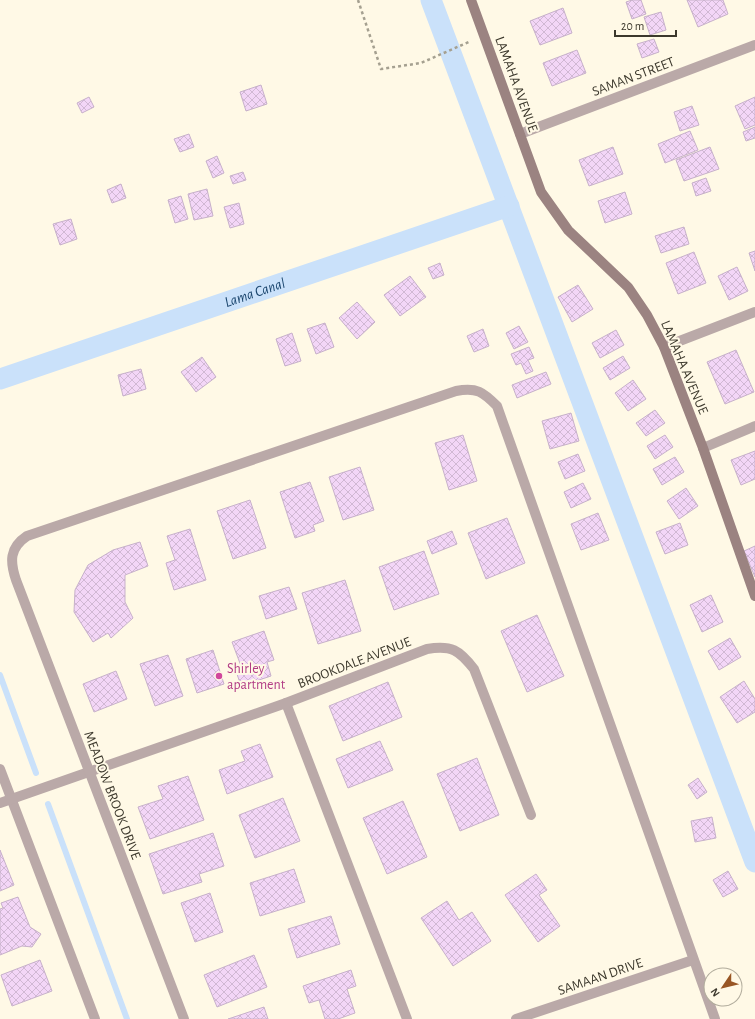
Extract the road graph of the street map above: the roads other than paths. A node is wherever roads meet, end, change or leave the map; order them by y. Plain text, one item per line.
1 (471, 0) edge
2 (755, 45) edge
3 (520, 134) junction
4 (755, 312) edge
5 (664, 347) junction
6 (755, 426) edge
7 (703, 448) junction
8 (755, 596) edge
9 (286, 703) junction
10 (0, 770) edge
11 (89, 772) junction
12 (10, 799) junction
13 (0, 803) edge
14 (531, 815) dead end
15 (692, 960) junction
16 (95, 1019) edge
17 (184, 1019) edge
18 (407, 1019) edge
19 (516, 1019) edge
20 (715, 1019) edge

1 - 3 street, LAMAHA AVENUE
2 - 3 street, SAMAN STREET
3 - 5 street, LAMAHA AVENUE
4 - 5 street
5 - 7 street, LAMAHA AVENUE
6 - 7 street
7 - 8 street, LAMAHA AVENUE
9 - 11 street, BROOKDALE AVENUE
9 - 14 street, BROOKDALE AVENUE
9 - 18 street
10 - 12 street
11 - 12 street, BROOKDALE AVENUE
11 - 15 street, MEADOW BROOK DRIVE
11 - 17 street, MEADOW BROOK DRIVE
12 - 13 street, BROOKDALE AVENUE
12 - 16 street
15 - 19 street, SAMAAN DRIVE
15 - 20 street

